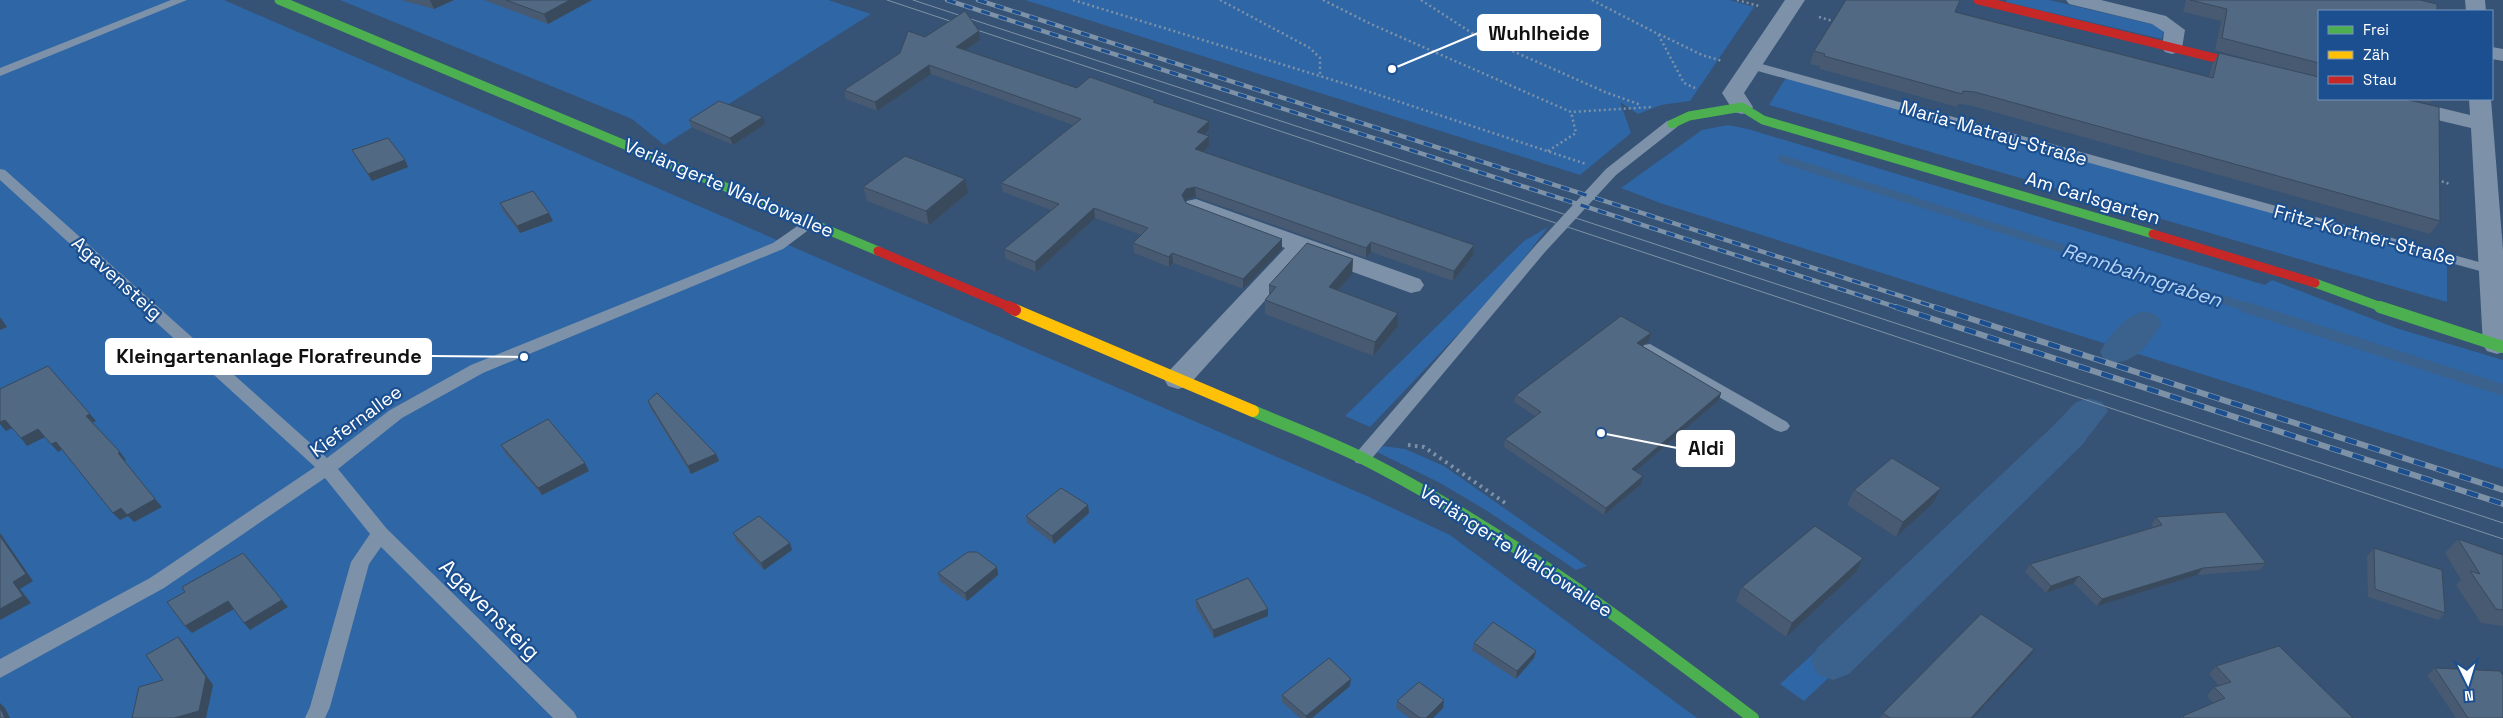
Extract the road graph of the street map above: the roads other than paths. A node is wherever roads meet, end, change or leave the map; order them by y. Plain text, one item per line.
1 (181, 0) edge
2 (279, 0) edge
3 (1795, 0) edge
4 (1978, 0) edge
5 (2076, 0) edge
6 (1992, 2) edge
7 (2172, 48) junction
8 (1749, 67) junction
9 (0, 72) edge
10 (2318, 84) edge
11 (2382, 100) edge
12 (2480, 100) edge
13 (1742, 107) junction
14 (2480, 124) junction
15 (1668, 126) joint
16 (1611, 172) joint
17 (0, 173) edge
18 (2237, 201) joint
19 (2495, 204) edge
20 (1196, 206) edge
21 (811, 223) junction
22 (1302, 245) junction
23 (2492, 270) junction
24 (1411, 285) dead end
25 (2500, 346) edge
26 (1650, 349) edge
27 (1178, 379) junction
28 (1781, 426) dead end
29 (1362, 458) junction
30 (328, 468) junction
31 (380, 534) junction
32 (0, 669) edge
33 (315, 718) edge
34 (567, 718) edge
35 (1753, 718) edge

1 - 9 lane
2 - 21 street, Verlängerte Waldowallee
3 - 8 street
4 - 6 street
5 - 7 street
6 - 7 street
7 - 10 street
8 - 13 street
8 - 18 lane, Maria-Matray-Straße
11 - 14 street
12 - 14 street
13 - 15 street
13 - 25 street, Am Carlsgarten
14 - 19 street
15 - 16 lane
16 - 29 lane
17 - 30 lane, Agavensteig
18 - 23 lane, Fritz-Kortner-Straße
19 - 23 street
20 - 22 street
21 - 27 street, Verlängerte Waldowallee
21 - 30 lane, Kiefernallee
22 - 24 street
22 - 27 street
23 - 25 street
26 - 28 lane
27 - 29 street, Verlängerte Waldowallee
29 - 35 street, Verlängerte Waldowallee
30 - 31 lane, Agavensteig
30 - 32 lane, Kiefernallee
31 - 33 lane
31 - 34 lane, Agavensteig

